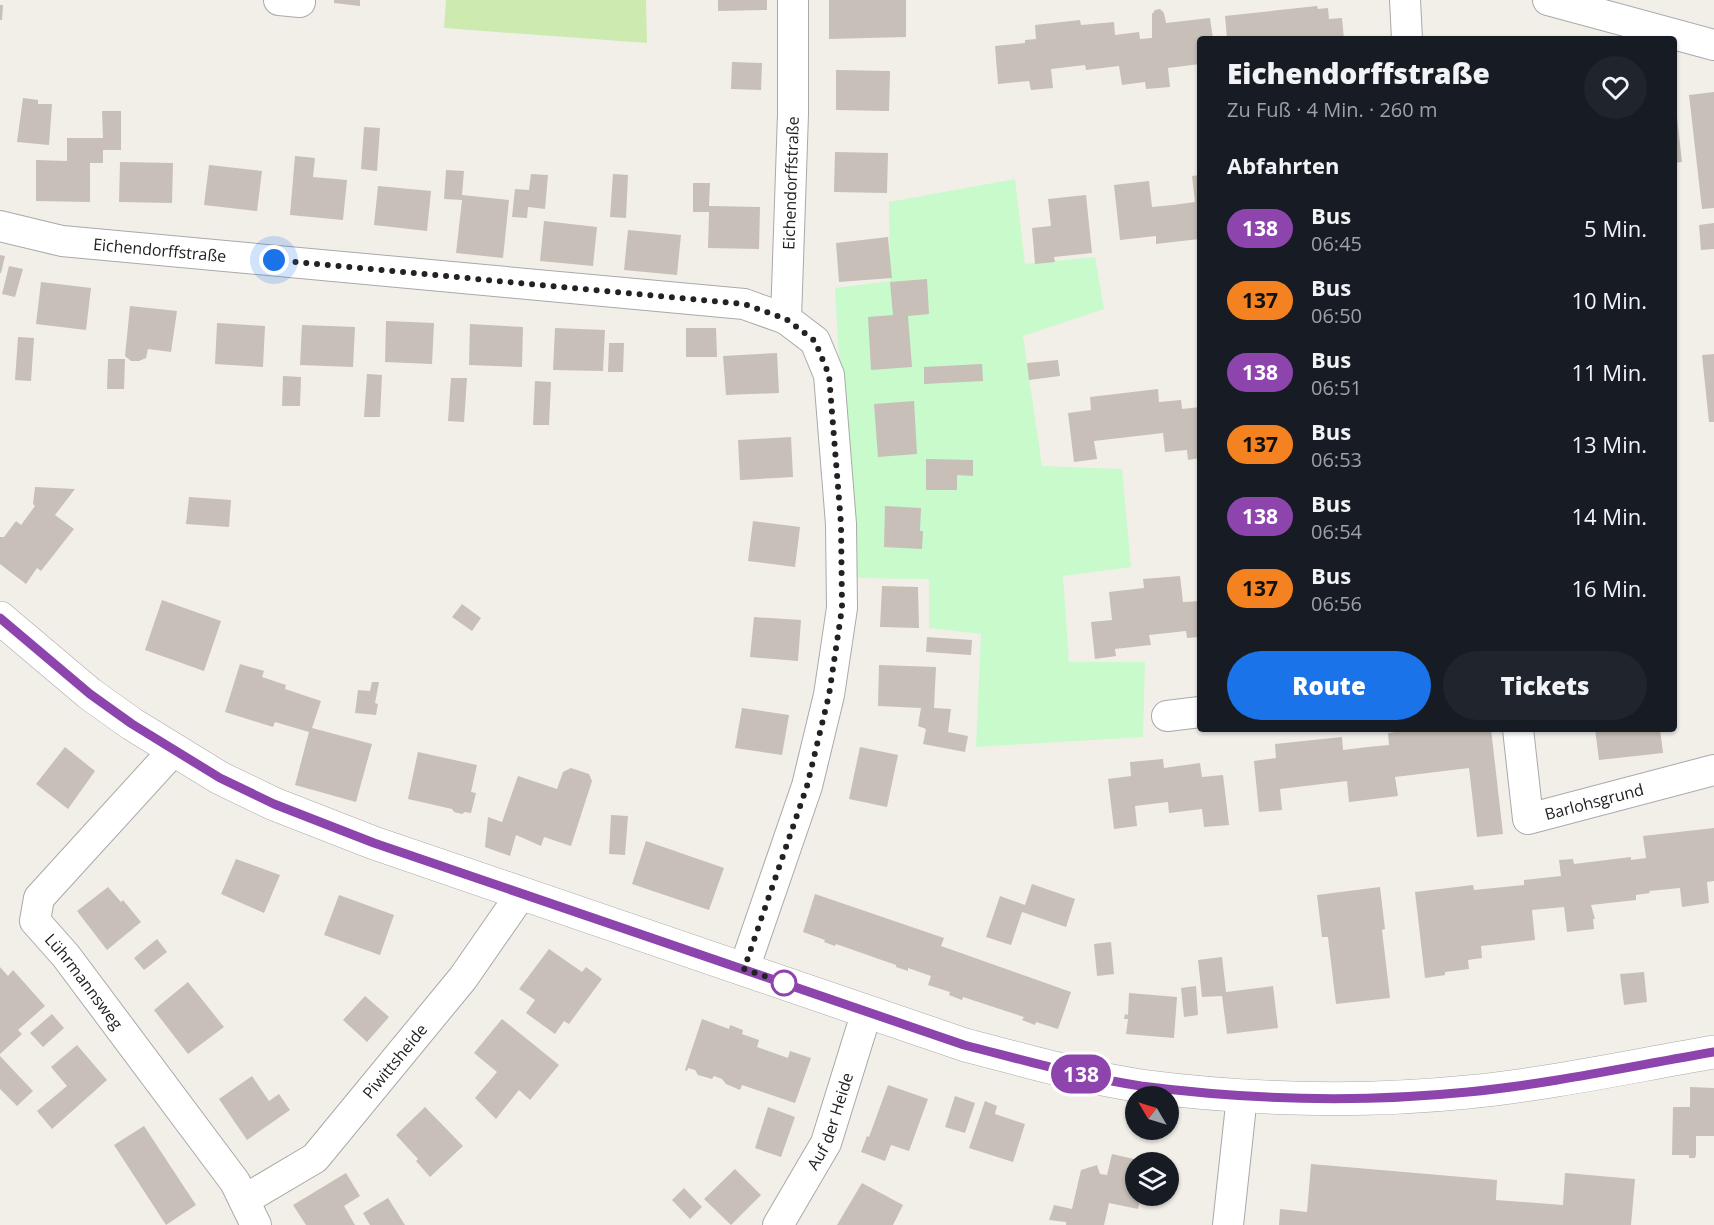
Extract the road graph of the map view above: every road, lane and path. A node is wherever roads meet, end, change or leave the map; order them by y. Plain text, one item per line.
1 (279, 0) edge
2 (300, 0) edge
3 (793, 0) edge
4 (1405, 0) edge
5 (1548, 0) edge
6 (1407, 36) edge
7 (1714, 45) edge
8 (0, 226) edge
9 (786, 319) junction
10 (0, 618) edge
11 (1197, 712) edge
12 (1167, 716) dead end
13 (1518, 732) edge
14 (173, 750) junction
15 (1714, 770) edge
16 (522, 893) junction
17 (744, 969) junction
18 (867, 1011) junction
19 (1714, 1052) edge
20 (1242, 1096) junction
21 (250, 1213) edge
22 (778, 1225) edge
23 (1228, 1225) edge

1 - 2 street
3 - 9 street, Eichendorffstraße
4 - 6 street
5 - 7 street
8 - 9 street, Eichendorffstraße
9 - 17 street, Eichendorffstraße
10 - 14 street
11 - 12 street
13 - 15 street, Barlohsgrund
14 - 16 street
14 - 21 street, Lührmannsweg
16 - 17 street
16 - 21 street, Piwittsheide
17 - 18 street
18 - 20 street
18 - 22 street, Auf der Heide
19 - 20 street
20 - 23 street

